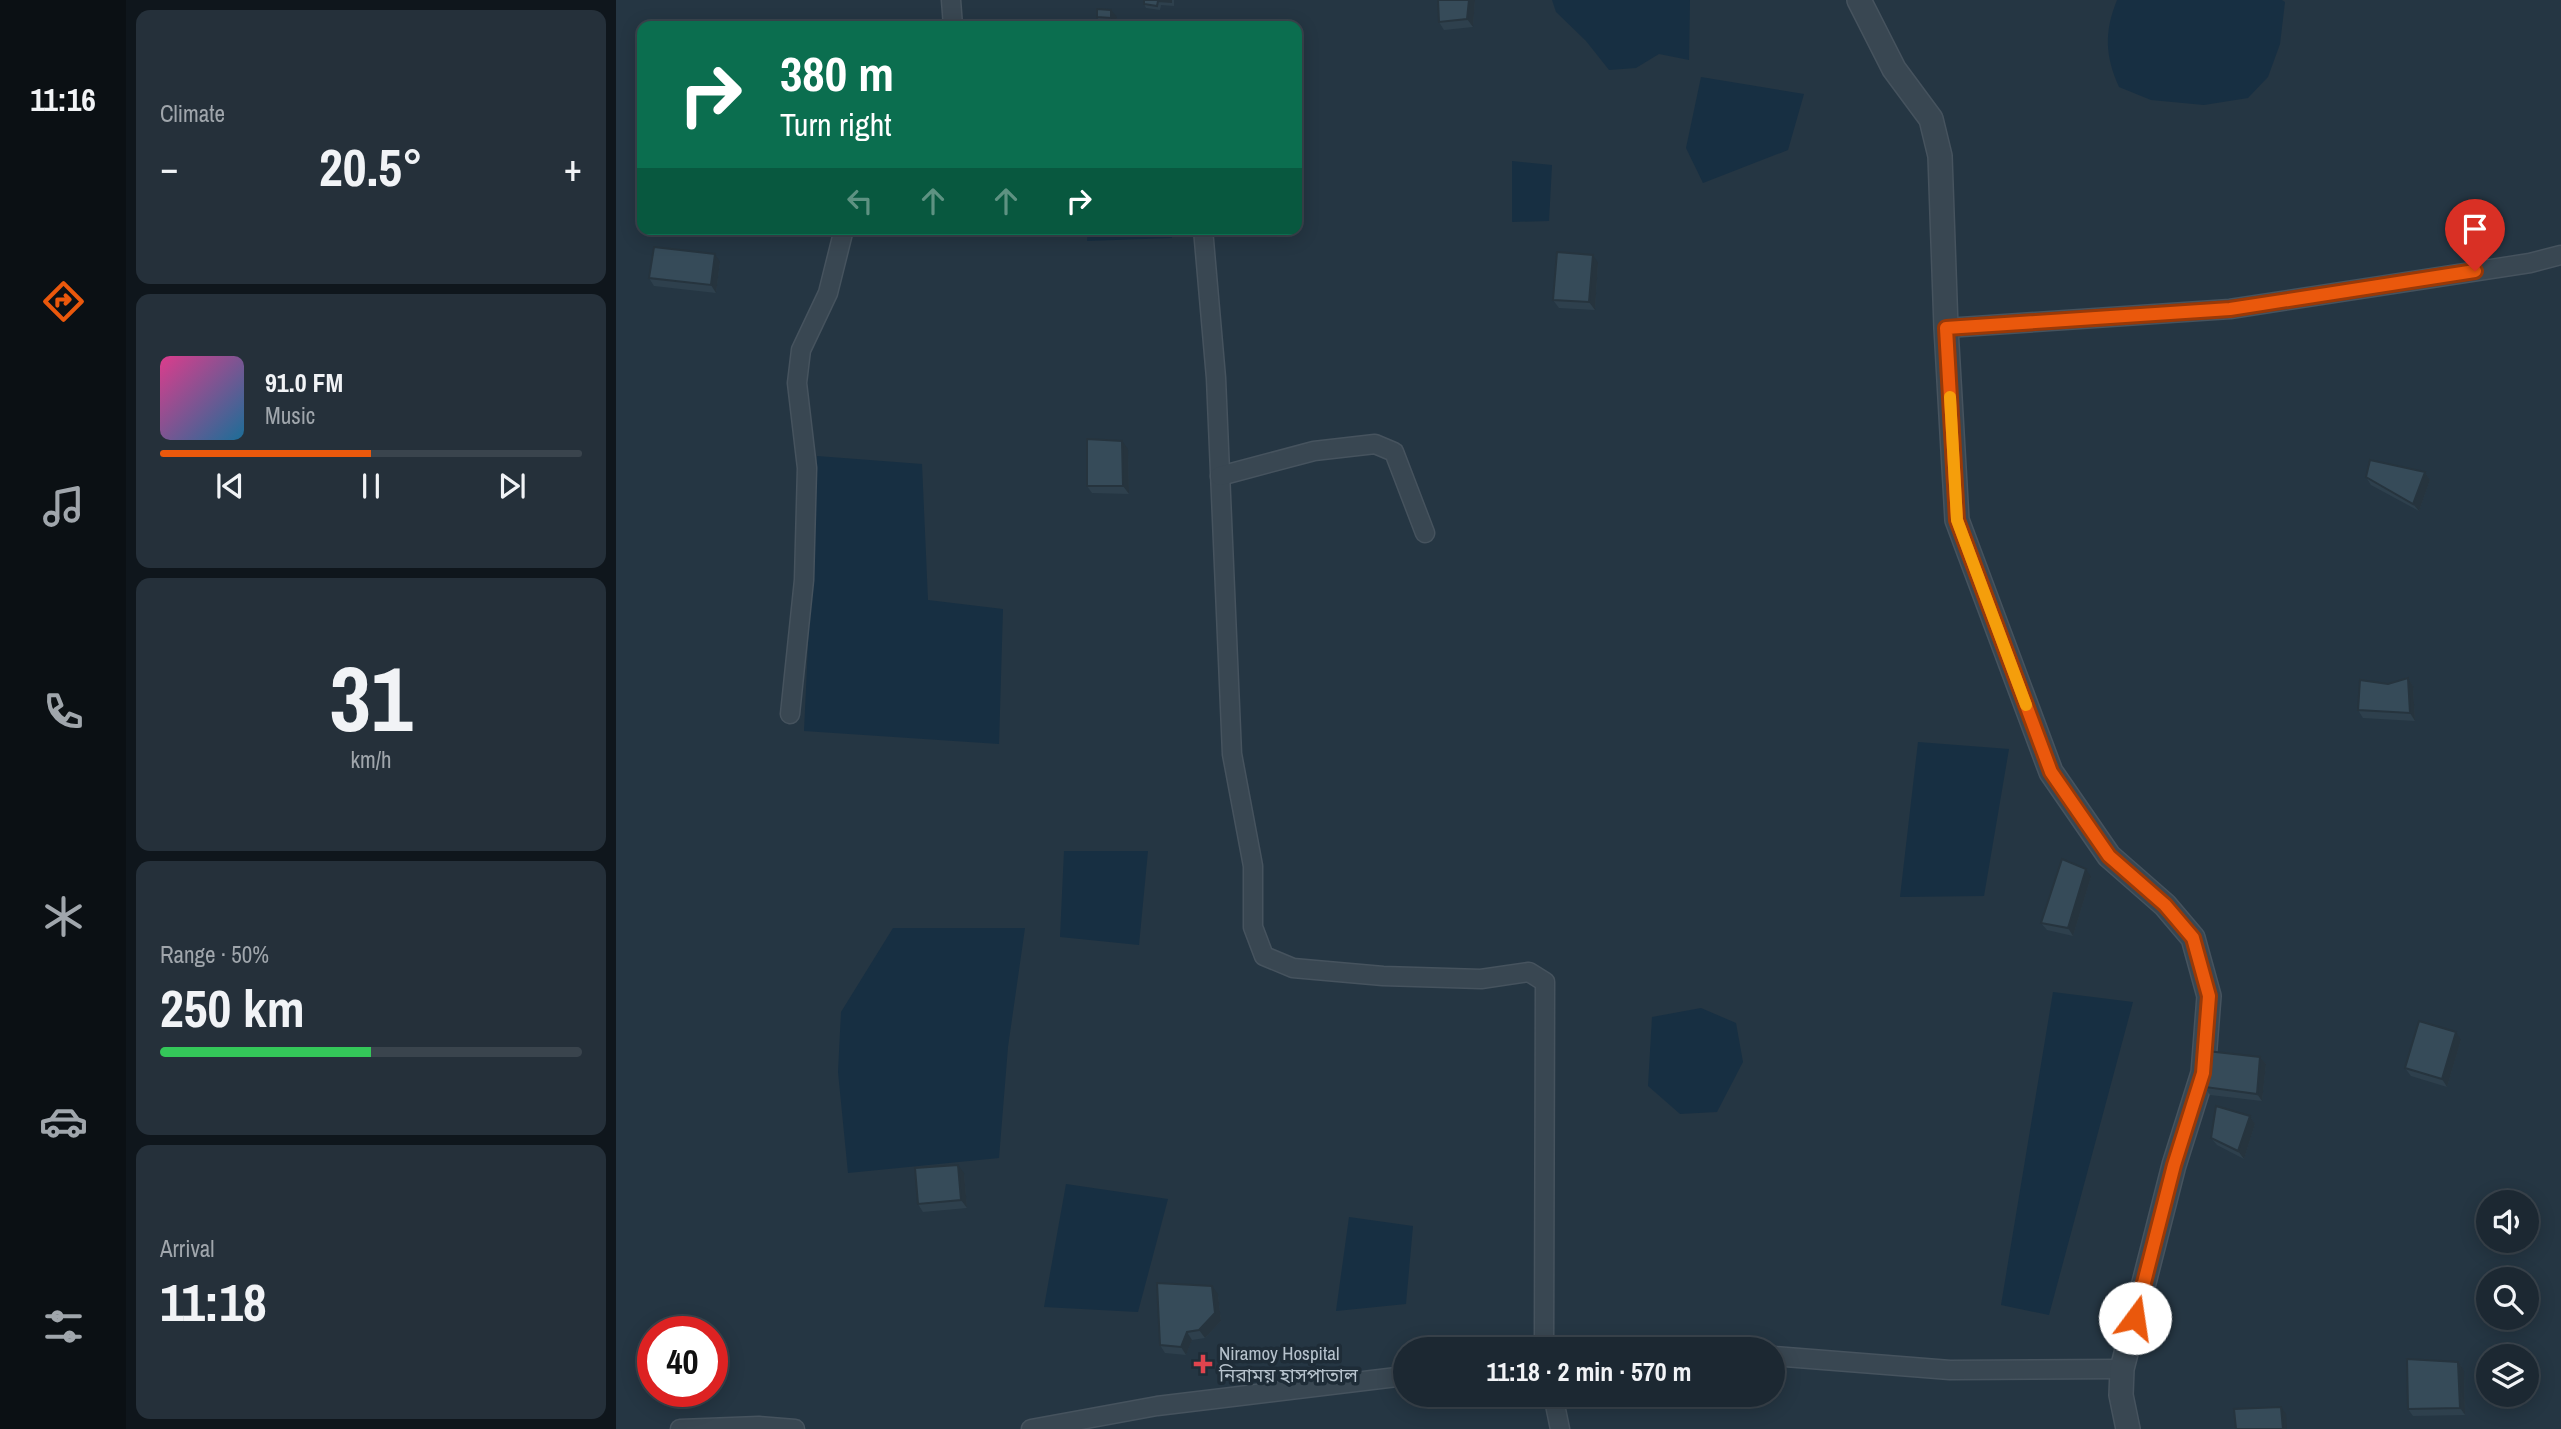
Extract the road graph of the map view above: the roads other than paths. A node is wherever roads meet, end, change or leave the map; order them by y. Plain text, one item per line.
1 (951, 0) edge
2 (1859, 0) edge
3 (953, 21) edge
4 (843, 235) edge
5 (1204, 235) edge
6 (2561, 255) edge
7 (1946, 328) junction
8 (1220, 476) junction
9 (1425, 533) dead end
10 (790, 714) dead end
11 (1544, 1337) edge
12 (1785, 1357) edge
13 (2122, 1369) junction
14 (1393, 1378) edge
15 (1555, 1407) edge
16 (680, 1429) edge
17 (794, 1429) edge
18 (1031, 1429) edge
19 (1560, 1429) edge
20 (2128, 1429) edge

1 - 3 street
2 - 7 street
4 - 10 street
5 - 8 street
6 - 7 street
7 - 13 street
8 - 9 street
8 - 11 street
12 - 13 street
13 - 20 street
14 - 18 street
15 - 19 street
16 - 17 street

